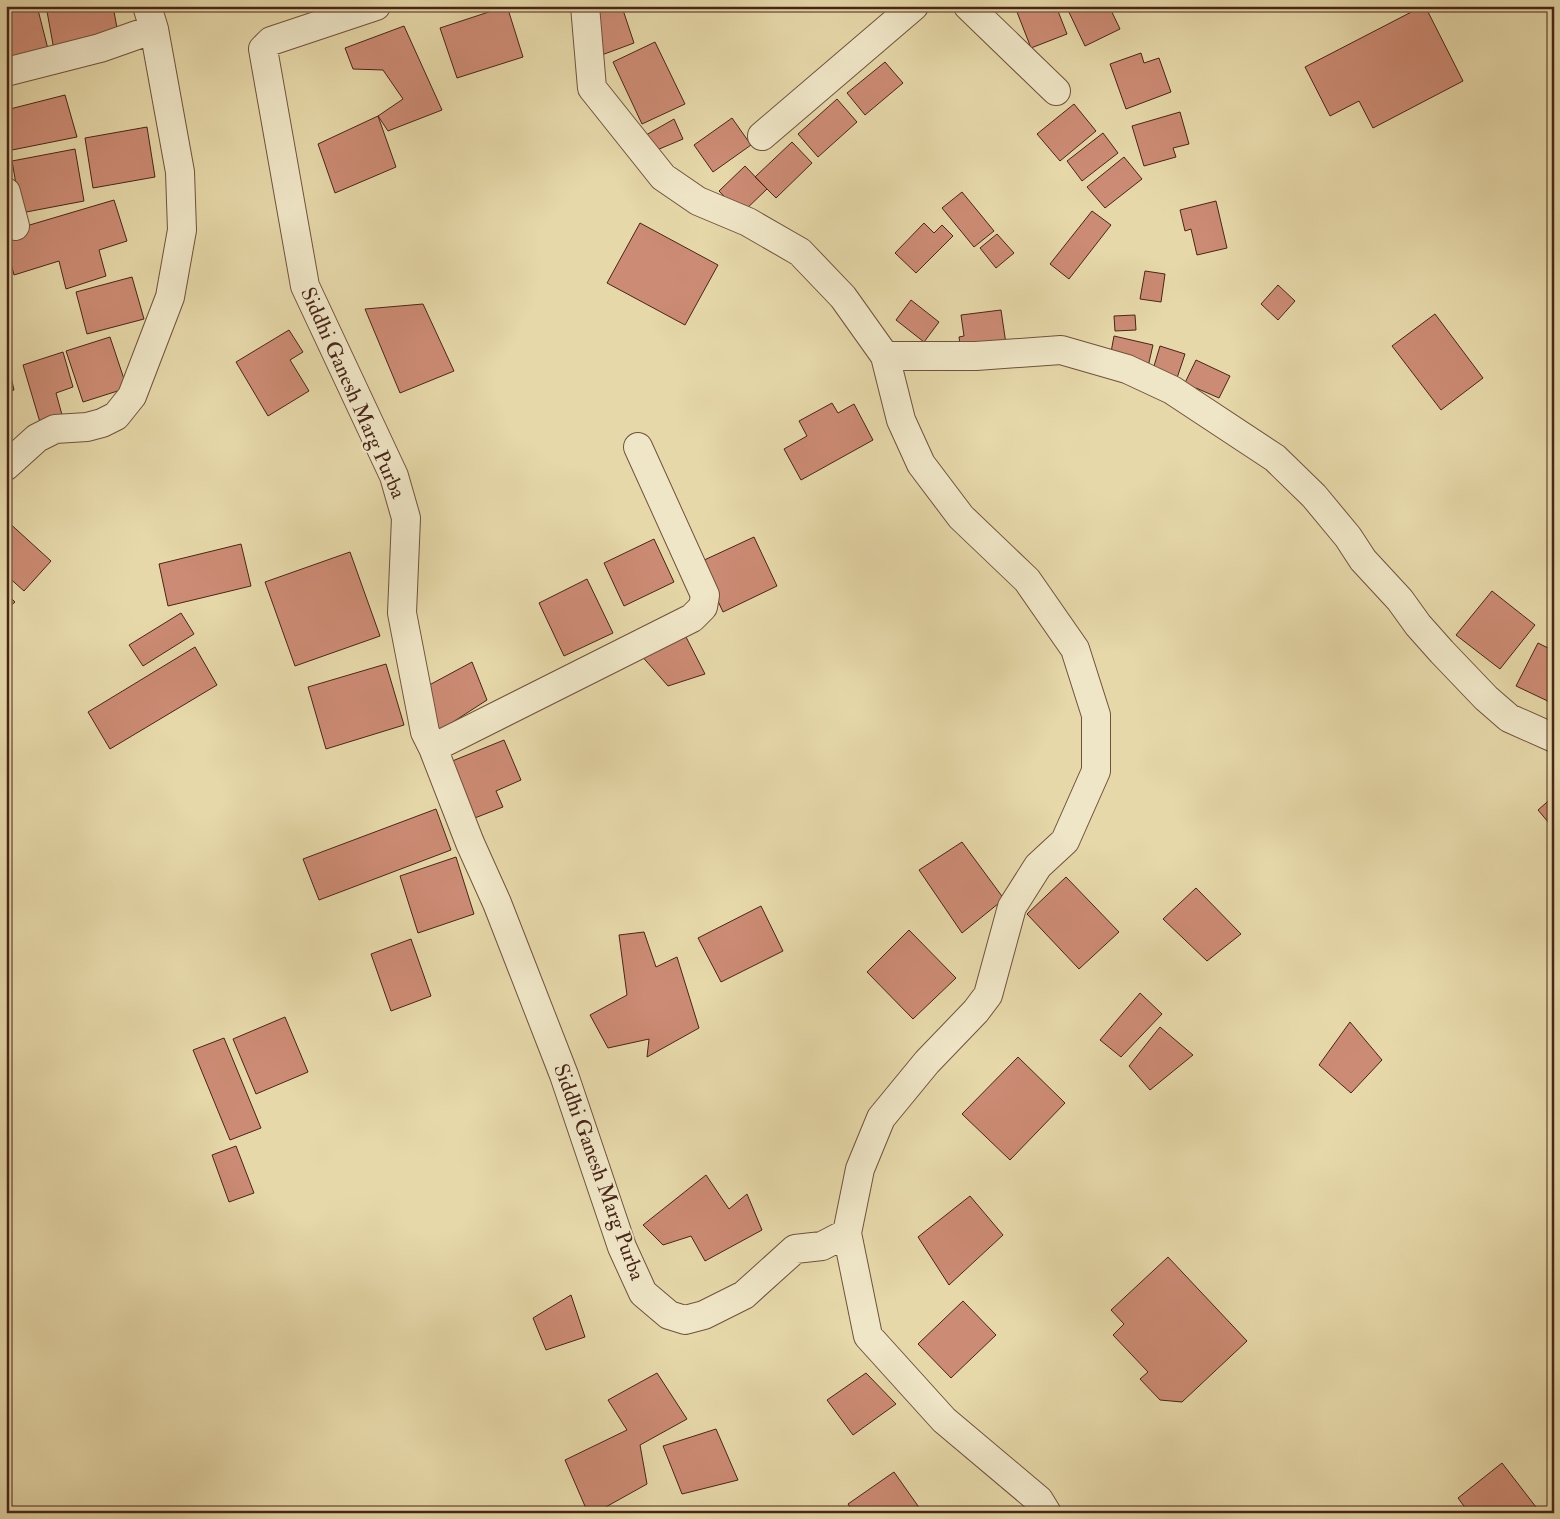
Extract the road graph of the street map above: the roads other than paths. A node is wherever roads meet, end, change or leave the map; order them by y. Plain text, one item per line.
1 (376, 6) edge
2 (585, 6) edge
3 (914, 6) edge
4 (968, 6) edge
5 (151, 18) edge
6 (6, 72) edge
7 (1056, 91) dead end
8 (762, 136) dead end
9 (6, 192) edge
10 (15, 226) dead end
11 (885, 356) junction
12 (638, 447) dead end
13 (6, 466) edge
14 (1554, 738) edge
15 (433, 748) junction
16 (847, 1233) junction
17 (1047, 1513) edge

1 - 15 street, Siddhi Ganesh Marg Purba
2 - 11 street
3 - 8 street
4 - 7 street
5 - 6 street
5 - 13 street
9 - 10 street
11 - 14 street
11 - 16 street
12 - 15 street
15 - 16 street, Siddhi Ganesh Marg Purba
16 - 17 street

